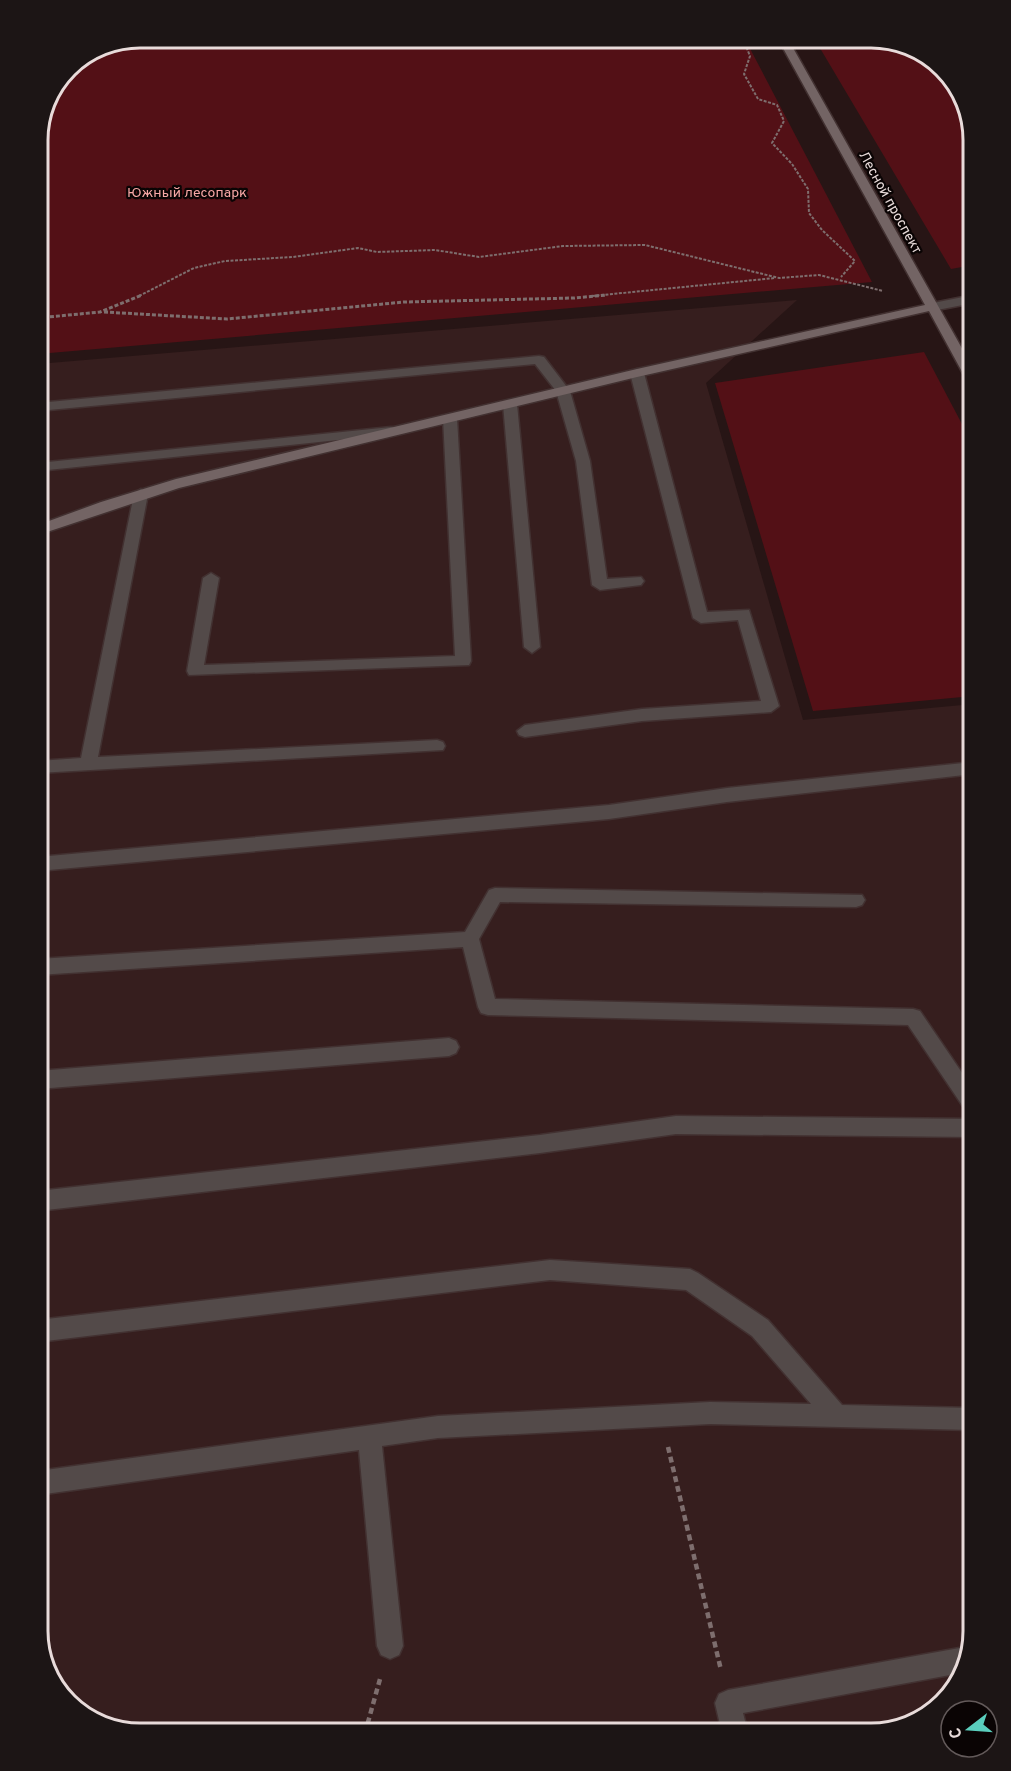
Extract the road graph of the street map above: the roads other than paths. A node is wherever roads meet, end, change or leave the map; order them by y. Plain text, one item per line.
1 (788, 48) edge
2 (963, 301) edge
3 (932, 307) junction
4 (963, 360) edge
5 (637, 374) junction
6 (564, 391) junction
7 (510, 404) junction
8 (48, 406) edge
9 (450, 418) junction
10 (402, 430) junction
11 (48, 466) edge
12 (141, 494) junction
13 (48, 527) edge
14 (212, 578) dead end
15 (636, 581) dead end
16 (532, 647) dead end
17 (525, 731) dead end
18 (438, 746) dead end
19 (88, 765) junction
20 (48, 767) edge
21 (963, 769) edge
22 (48, 863) edge
23 (856, 900) dead end
24 (470, 939) junction
25 (48, 966) edge
26 (449, 1047) dead end
27 (48, 1079) edge
28 (963, 1089) edge
29 (963, 1128) edge
30 (48, 1200) edge
31 (48, 1330) edge
32 (837, 1416) junction
33 (963, 1419) edge
34 (369, 1436) junction
35 (48, 1482) edge
36 (390, 1646) road end
37 (958, 1661) edge
38 (733, 1723) edge

1 - 3 street, Лесной проспект
2 - 3 lane
3 - 4 street, Лесной проспект
3 - 5 street
5 - 6 street
5 - 17 lane
6 - 7 street
6 - 8 lane
6 - 15 lane
7 - 9 street
7 - 16 lane
9 - 10 street
9 - 14 lane
10 - 11 lane
10 - 12 street
12 - 13 street
12 - 19 lane
18 - 19 lane
19 - 20 lane
21 - 22 lane
23 - 24 lane
24 - 25 lane
24 - 28 lane
26 - 27 lane
29 - 30 lane
31 - 32 lane
32 - 33 lane
32 - 34 lane
34 - 35 lane
34 - 36 lane
37 - 38 lane

